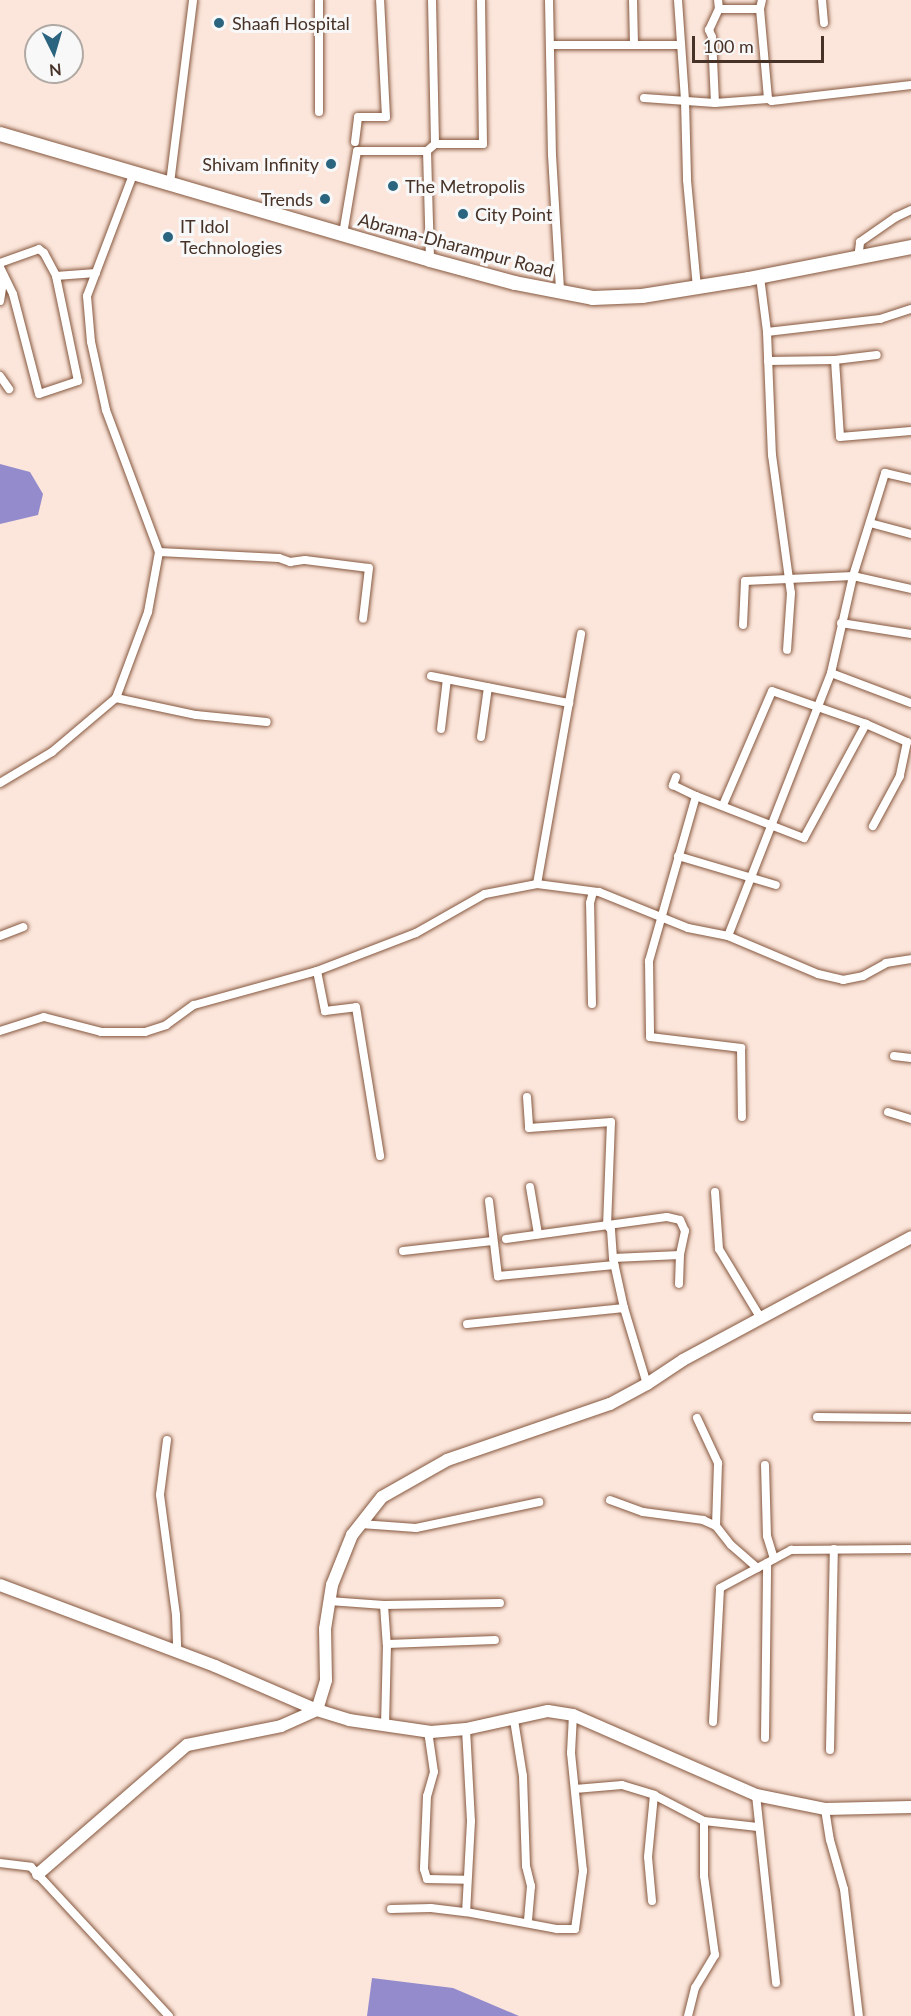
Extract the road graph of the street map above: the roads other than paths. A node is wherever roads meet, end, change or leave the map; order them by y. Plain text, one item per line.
1 (193, 0) edge
2 (319, 0) edge
3 (380, 0) edge
4 (432, 0) edge
5 (481, 0) edge
6 (549, 0) edge
7 (633, 0) edge
8 (678, 0) edge
9 (822, 0) edge
10 (761, 4) edge
11 (718, 5) edge
12 (824, 23) dead end
13 (634, 43) junction
14 (551, 45) junction
15 (679, 45) junction
16 (911, 85) edge
17 (644, 98) dead end
18 (768, 99) junction
19 (685, 101) junction
20 (715, 103) junction
21 (319, 112) dead end
22 (0, 134) edge
23 (355, 142) dead end
24 (435, 144) junction
25 (427, 151) junction
26 (134, 172) junction
27 (170, 183) junction
28 (911, 210) edge
29 (343, 234) junction
30 (911, 247) edge
31 (858, 259) junction
32 (429, 260) junction
33 (1, 269) edge
34 (96, 273) junction
35 (56, 276) junction
36 (760, 277) junction
37 (697, 287) junction
38 (560, 291) junction
39 (0, 301) edge
40 (911, 309) edge
41 (768, 332) junction
42 (877, 356) dead end
43 (835, 360) junction
44 (768, 361) junction
45 (0, 376) edge
46 (9, 389) dead end
47 (911, 431) edge
48 (911, 479) edge
49 (870, 523) junction
50 (911, 534) edge
51 (159, 552) junction
52 (854, 576) junction
53 (788, 579) junction
54 (911, 589) edge
55 (363, 620) dead end
56 (841, 623) junction
57 (743, 625) dead end
58 (581, 634) dead end
59 (911, 634) edge
60 (787, 650) dead end
61 (831, 673) junction
62 (430, 676) dead end
63 (447, 679) junction
64 (488, 687) junction
65 (116, 698) junction
66 (569, 703) junction
67 (911, 703) edge
68 (816, 707) junction
69 (267, 722) dead end
70 (866, 724) junction
71 (441, 729) dead end
72 (481, 737) dead end
73 (676, 777) dead end
74 (0, 783) edge
75 (696, 796) junction
76 (723, 805) junction
77 (773, 825) junction
78 (873, 826) dead end
79 (678, 856) junction
80 (754, 877) junction
81 (537, 884) junction
82 (776, 885) dead end
83 (593, 892) junction
84 (661, 918) junction
85 (23, 927) dead end
86 (0, 936) edge
87 (728, 936) junction
88 (911, 959) edge
89 (317, 971) junction
90 (592, 1004) dead end
91 (0, 1030) edge
92 (894, 1056) dead end
93 (911, 1058) edge
94 (527, 1097) dead end
95 (888, 1112) dead end
96 (742, 1118) dead end
97 (911, 1119) edge
98 (380, 1156) dead end
99 (530, 1186) dead end
100 (715, 1191) dead end
101 (489, 1202) dead end
102 (607, 1225) junction
103 (538, 1234) junction
104 (911, 1237) edge
105 (506, 1239) dead end
106 (492, 1241) junction
107 (403, 1251) dead end
108 (680, 1255) junction
109 (614, 1262) junction
110 (679, 1284) dead end
111 (624, 1308) junction
112 (760, 1317) junction
113 (467, 1324) dead end
114 (647, 1384) junction
115 (817, 1417) dead end
116 (697, 1418) dead end
117 (911, 1418) edge
118 (167, 1440) dead end
119 (765, 1464) dead end
120 (610, 1500) dead end
121 (539, 1502) dead end
122 (361, 1524) junction
123 (716, 1526) junction
124 (834, 1549) junction
125 (911, 1549) edge
126 (771, 1561) junction
127 (757, 1568) junction
128 (0, 1585) edge
129 (329, 1601) junction
130 (500, 1603) dead end
131 (384, 1605) junction
132 (495, 1640) dead end
133 (387, 1644) junction
134 (177, 1652) junction
135 (317, 1710) junction
136 (573, 1715) junction
137 (513, 1720) junction
138 (713, 1722) dead end
139 (385, 1725) junction
140 (466, 1729) junction
141 (428, 1731) junction
142 (765, 1738) dead end
143 (830, 1750) dead end
144 (575, 1789) junction
145 (654, 1795) junction
146 (756, 1795) junction
147 (911, 1807) edge
148 (825, 1809) junction
149 (704, 1821) junction
150 (758, 1827) junction
151 (0, 1863) edge
152 (38, 1874) junction
153 (466, 1880) junction
154 (652, 1901) dead end
155 (391, 1909) dead end
156 (466, 1912) junction
157 (528, 1923) junction
158 (776, 1983) dead end
159 (169, 2016) edge
160 (688, 2016) edge
161 (860, 2016) edge

1 - 27 street
2 - 21 street
3 - 23 street
4 - 24 street
5 - 24 street
6 - 14 street
7 - 13 street
8 - 15 street
9 - 12 street
10 - 11 street
10 - 18 street
11 - 20 street
13 - 14 street
13 - 15 street
14 - 38 street
15 - 19 street
16 - 18 street
17 - 19 street
18 - 20 street
19 - 20 street
19 - 37 street
22 - 26 main road, Abrama-Dharampur Road
24 - 25 street
25 - 29 street
25 - 32 street
26 - 27 main road, Abrama-Dharampur Road
26 - 34 street
27 - 29 main road, Abrama-Dharampur Road
28 - 31 street
29 - 32 main road, Abrama-Dharampur Road
30 - 31 main road, Abrama-Dharampur Road
31 - 36 main road, Abrama-Dharampur Road
32 - 38 main road, Abrama-Dharampur Road
33 - 35 street
33 - 35 street
33 - 39 street
34 - 35 street
34 - 51 street
36 - 37 main road, Abrama-Dharampur Road
36 - 41 street
37 - 38 main road, Abrama-Dharampur Road
40 - 41 street
41 - 44 street
42 - 43 street
43 - 44 street
43 - 47 street
44 - 53 street
45 - 46 street
48 - 49 street
49 - 50 street
49 - 52 street
51 - 55 street
51 - 65 street
52 - 53 street
52 - 54 street
52 - 56 street
53 - 57 street
53 - 60 street
56 - 59 street
56 - 61 street
58 - 66 street
61 - 67 street
61 - 68 street
62 - 63 street
63 - 64 street
63 - 71 street
64 - 66 street
64 - 72 street
65 - 69 street
65 - 74 street
66 - 81 street
68 - 70 street
68 - 76 street
68 - 77 street
70 - 77 street
70 - 78 street
73 - 75 street
75 - 76 street
75 - 79 street
76 - 77 street
77 - 80 street
79 - 80 street
79 - 84 street
80 - 82 street
80 - 87 street
81 - 83 street
81 - 89 street
83 - 84 street
83 - 90 street
84 - 87 street
84 - 96 street
85 - 86 street
87 - 88 street
89 - 91 street
89 - 98 street
92 - 93 street
94 - 102 street
95 - 97 street
99 - 103 street
100 - 112 street
101 - 106 street
102 - 103 street
102 - 108 street
102 - 109 street
103 - 105 street
104 - 112 street
106 - 107 street
106 - 109 street
108 - 109 street
108 - 110 street
109 - 111 street
111 - 113 street
111 - 114 street
112 - 114 street
114 - 122 street
115 - 117 street
116 - 123 street
118 - 134 street
119 - 126 street
120 - 123 street
121 - 122 street
122 - 129 street
123 - 127 street
124 - 125 street
124 - 126 street
124 - 143 street
126 - 127 street
126 - 142 street
127 - 138 street
128 - 134 street
129 - 131 street
129 - 135 street
130 - 131 street
131 - 133 street
132 - 133 street
133 - 139 street
134 - 135 street
135 - 139 street
135 - 152 street
136 - 137 street
136 - 144 street
136 - 146 street
137 - 140 street
137 - 157 street
139 - 141 street
140 - 141 street
140 - 153 street
141 - 153 street
144 - 145 street
144 - 157 street
145 - 149 street
145 - 154 street
146 - 148 street
146 - 150 street
147 - 148 street
148 - 161 street
149 - 150 street
149 - 160 street
150 - 158 street
151 - 152 street
152 - 159 street
153 - 156 street
155 - 156 street
156 - 157 street

